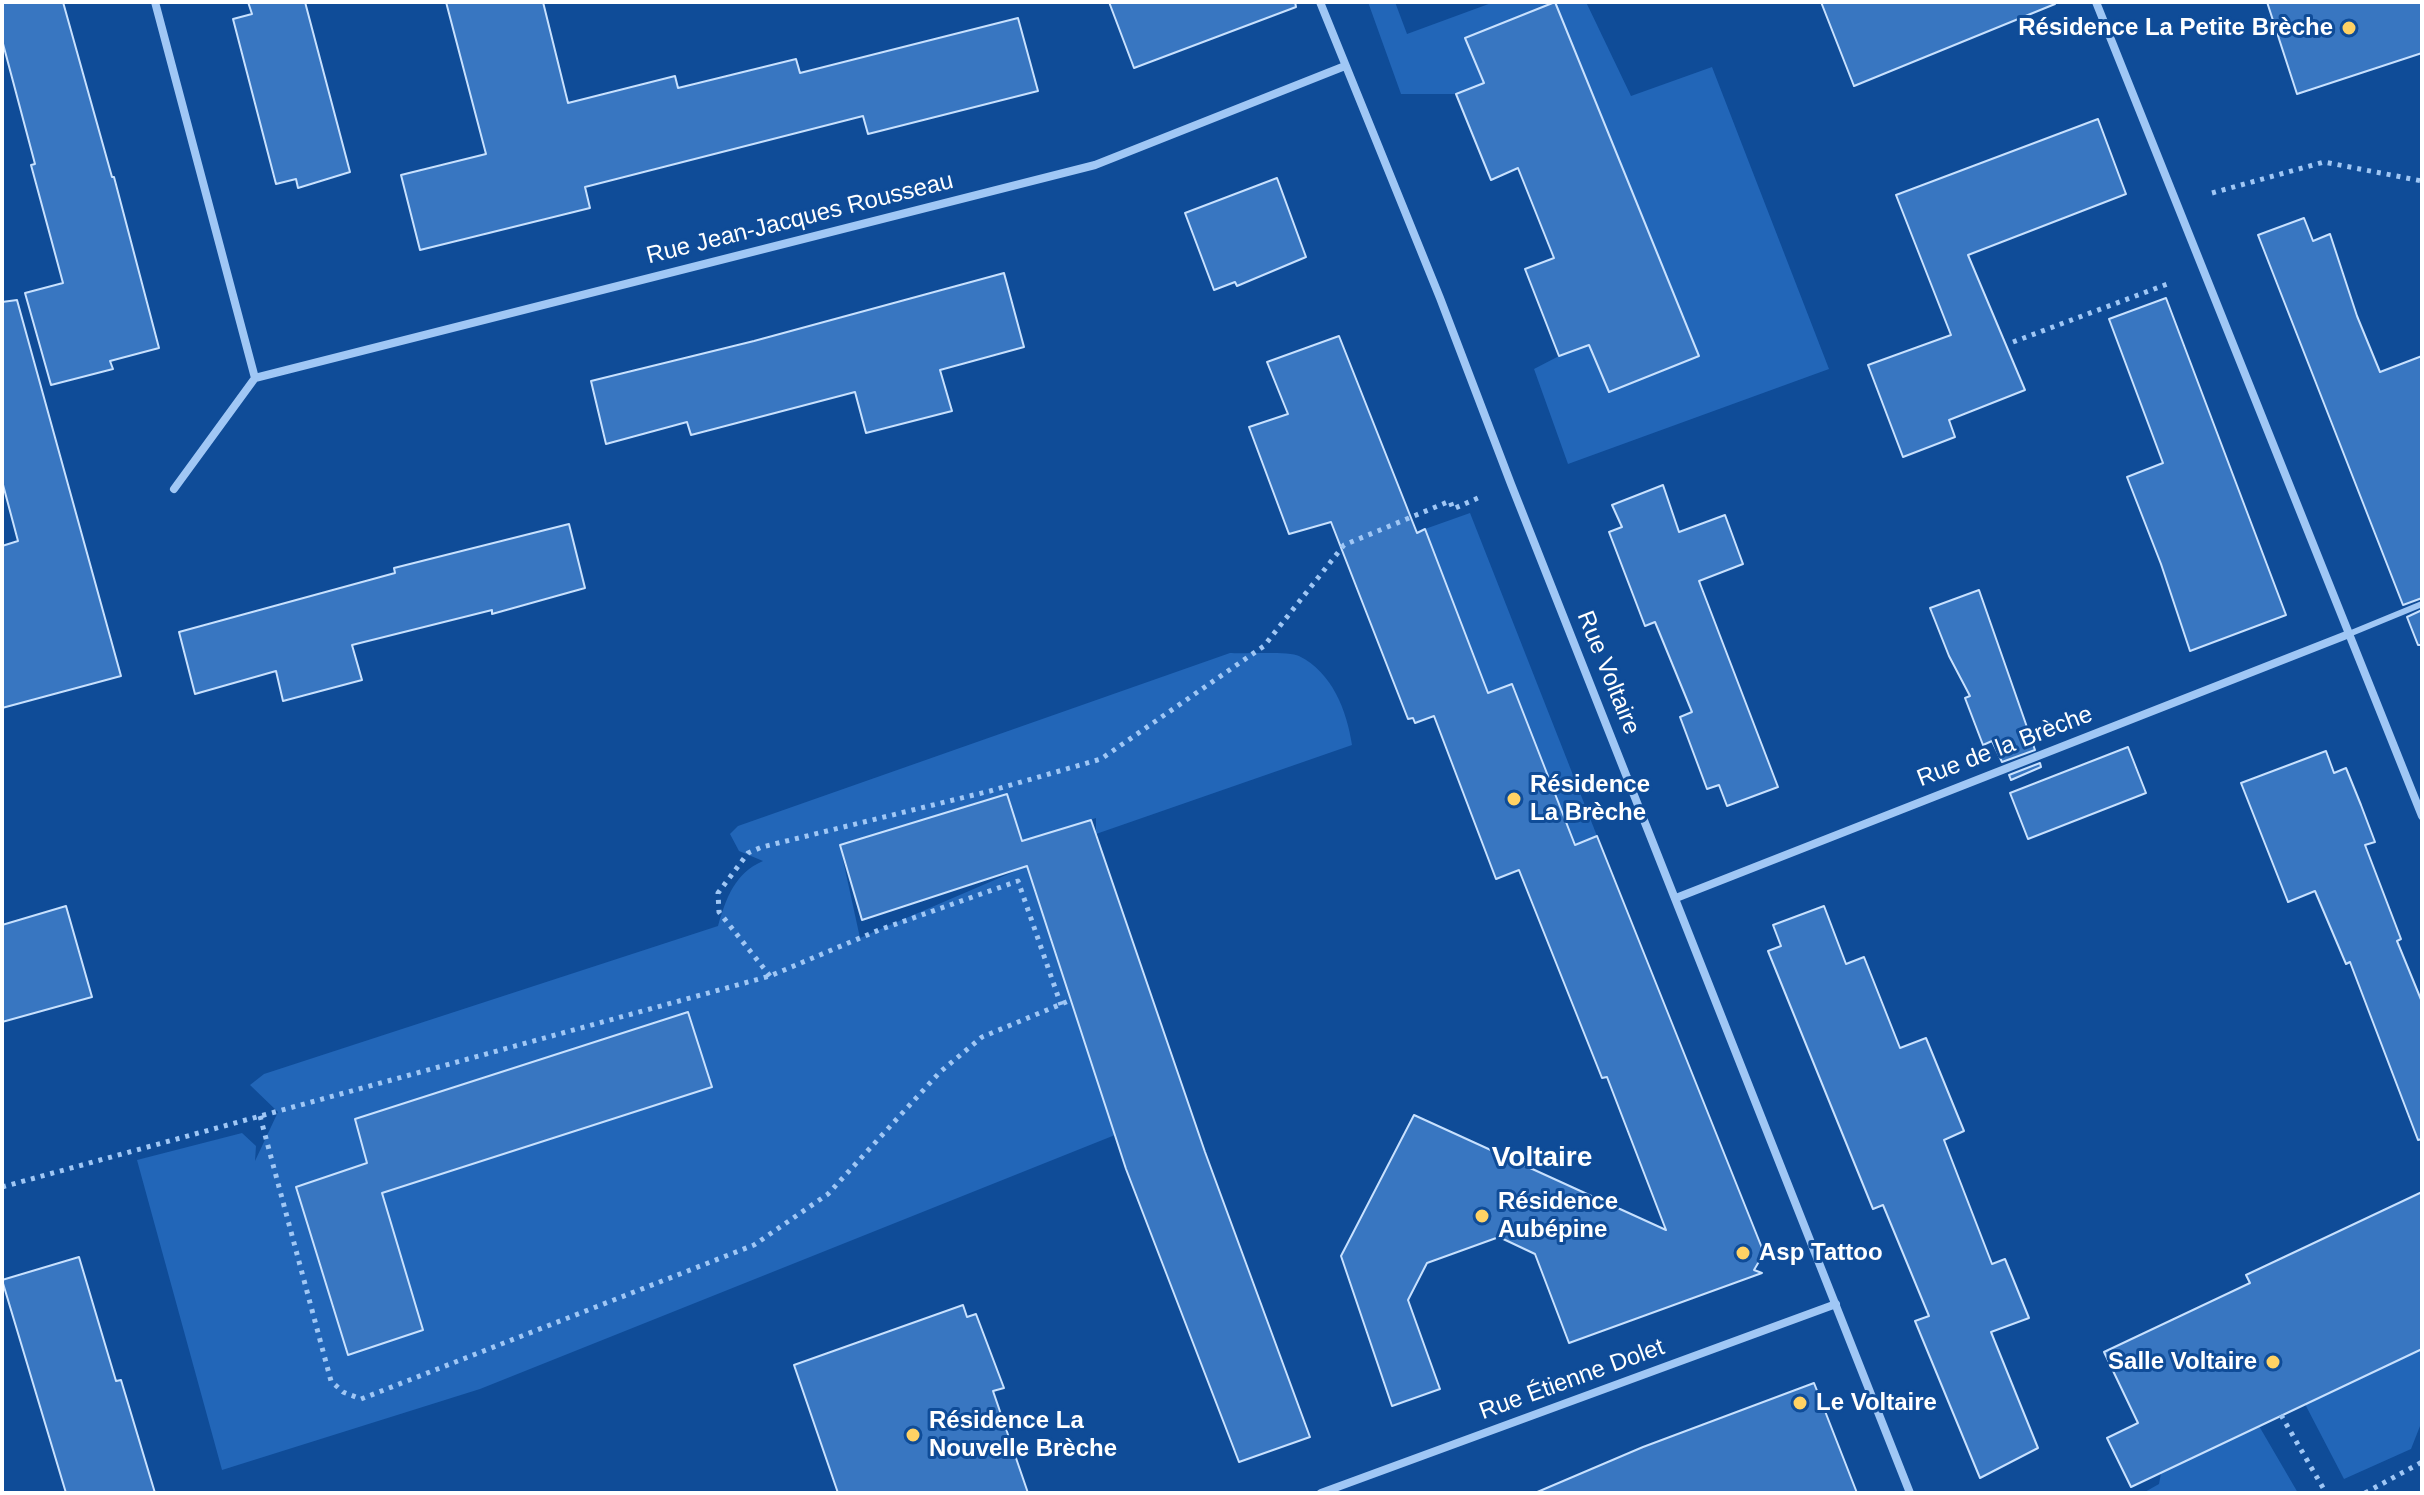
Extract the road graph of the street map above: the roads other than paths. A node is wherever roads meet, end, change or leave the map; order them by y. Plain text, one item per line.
1 (155, 2) edge
2 (1320, 2) edge
3 (2096, 2) edge
4 (1345, 66) junction
5 (255, 378) junction
6 (174, 489) dead end
7 (2422, 604) edge
8 (2349, 634) junction
9 (2422, 816) edge
10 (1676, 898) junction
11 (1836, 1304) junction
12 (1321, 1493) edge
13 (1910, 1493) edge

1 - 5 street
2 - 4 street, Rue Voltaire
3 - 8 street
4 - 5 street, Rue Jean-Jacques Rousseau
4 - 10 street, Rue Voltaire
5 - 6 street
7 - 8 lane
8 - 9 street
8 - 10 street, Rue de la Brèche
10 - 11 street, Rue Voltaire
11 - 12 street, Rue Étienne Dolet
11 - 13 street, Rue Voltaire

